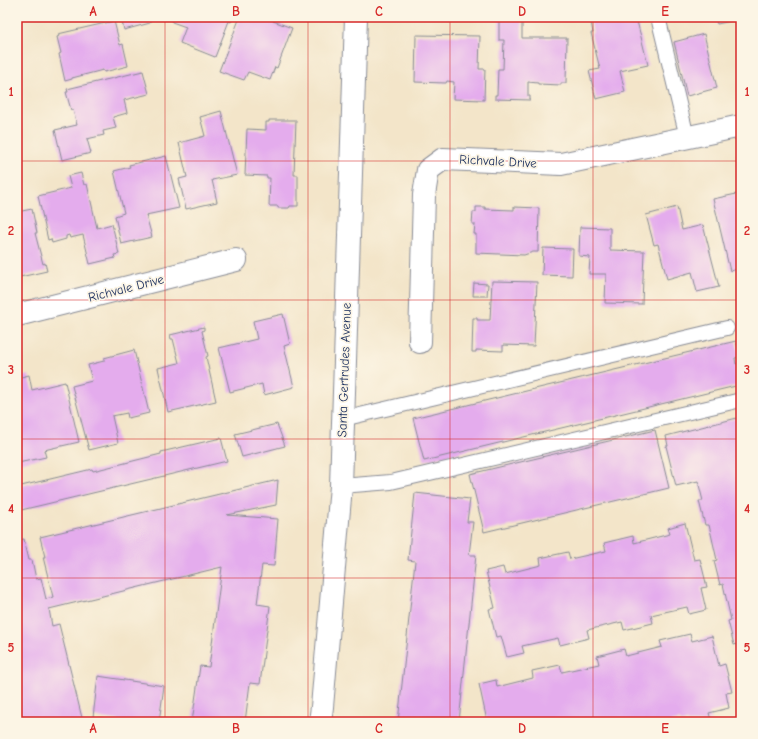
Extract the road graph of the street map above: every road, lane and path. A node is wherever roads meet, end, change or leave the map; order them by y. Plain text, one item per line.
1 (356, 17) edge
2 (658, 17) edge
3 (741, 126) edge
4 (688, 137) junction
5 (236, 260) dead end
6 (17, 315) edge
7 (727, 328) dead end
8 (420, 342) dead end
9 (741, 400) edge
10 (342, 419) junction
11 (341, 486) junction
12 (320, 722) edge

1 - 10 street, Santa Gertrudes Avenue
2 - 4 lane
3 - 4 street, Richvale Drive
4 - 8 street, Richvale Drive
5 - 6 street, Richvale Drive
7 - 10 lane
9 - 11 lane
10 - 11 street, Santa Gertrudes Avenue
11 - 12 street, Santa Gertrudes Avenue

